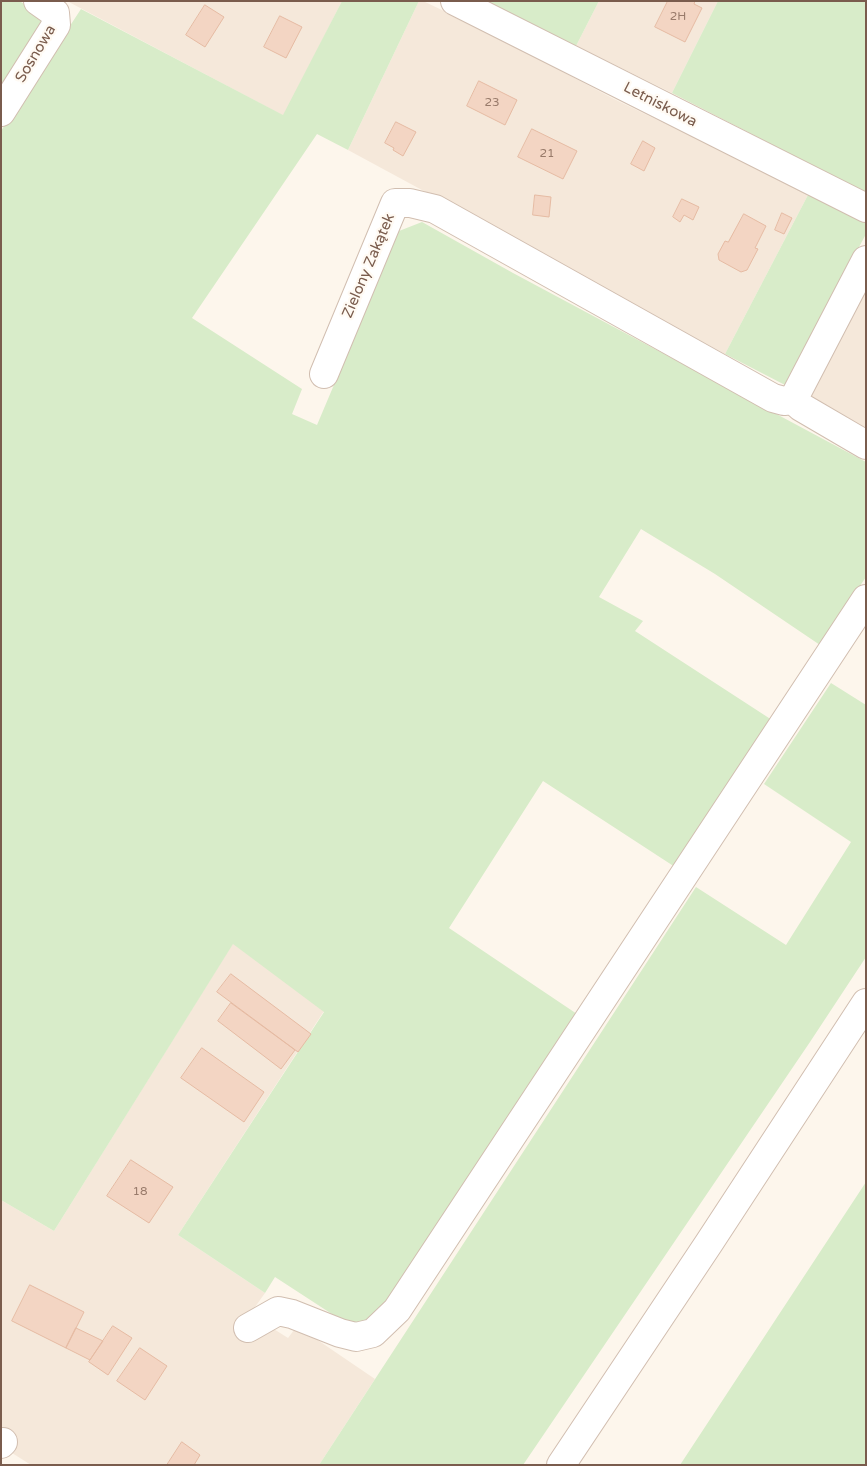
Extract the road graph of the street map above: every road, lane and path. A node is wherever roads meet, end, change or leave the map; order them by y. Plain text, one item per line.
1 (38, 1) edge
2 (455, 1) edge
3 (1, 112) edge
4 (866, 208) edge
5 (866, 260) edge
6 (324, 374) dead end
7 (793, 400) junction
8 (866, 445) edge
9 (866, 599) edge
10 (866, 1004) edge
11 (248, 1328) dead end
12 (561, 1465) edge

1 - 3 street, Sosnowa
2 - 4 street, Letniskowa
5 - 7 street
6 - 7 street, Zielony Zakątek
7 - 8 street
9 - 11 street
10 - 12 street

